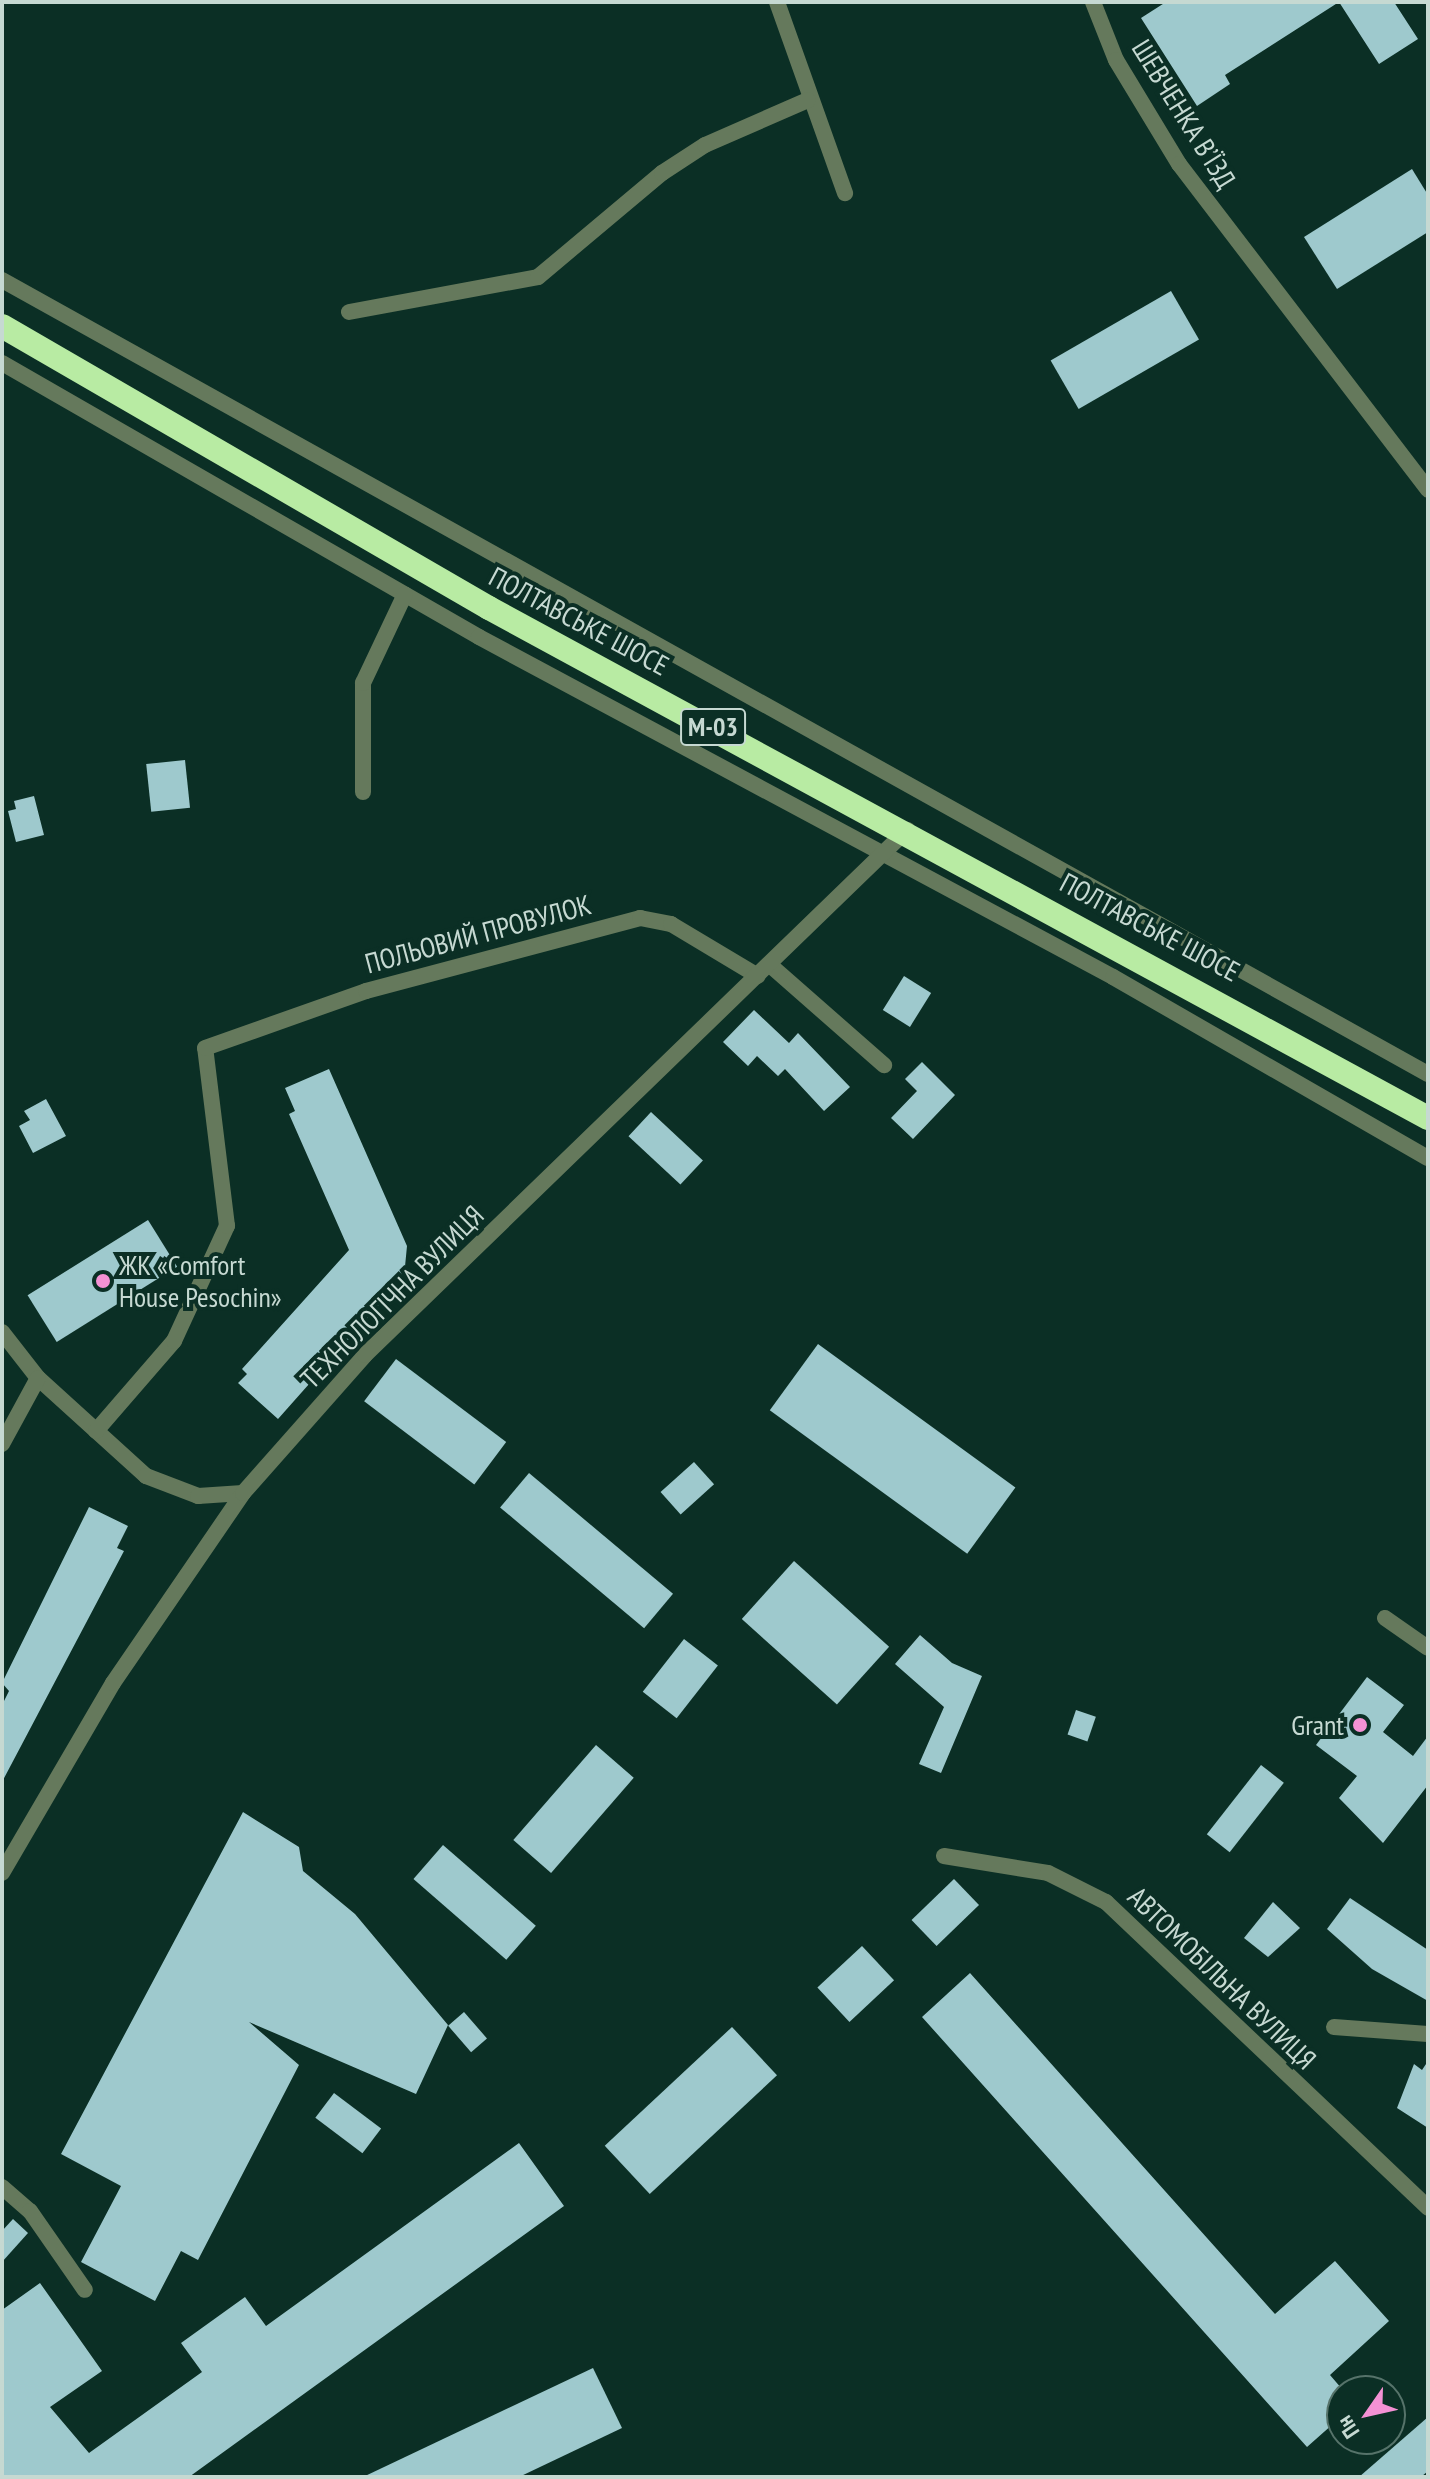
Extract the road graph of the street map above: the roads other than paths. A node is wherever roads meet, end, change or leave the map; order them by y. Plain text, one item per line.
1 (777, 2) edge
2 (1093, 2) edge
3 (808, 100) junction
4 (845, 193) dead end
5 (2, 280) edge
6 (349, 312) dead end
7 (2, 326) edge
8 (2, 363) edge
9 (1428, 490) edge
10 (405, 594) junction
11 (363, 792) dead end
12 (907, 830) junction
13 (883, 854) junction
14 (764, 971) junction
15 (884, 1065) dead end
16 (1428, 1074) edge
17 (1428, 1118) edge
18 (1428, 1158) edge
19 (2, 1332) edge
20 (38, 1378) junction
21 (96, 1431) junction
22 (2, 1444) edge
23 (243, 1493) junction
24 (1385, 1618) dead end
25 (1428, 1648) edge
26 (944, 1856) dead end
27 (2, 1873) edge
28 (1334, 2027) dead end
29 (1428, 2034) edge
30 (2, 2187) edge
31 (1428, 2208) edge
32 (85, 2290) dead end

1 - 3 street
2 - 9 street, ШЕВЧЕНКА В’ЇЗД
3 - 4 street
3 - 6 street
5 - 16 street
7 - 12 highway, ПОЛТАВСЬКЕ ШОСЕ / М-03
8 - 10 street
10 - 11 street
10 - 13 street
12 - 13 street, ТЕХНОЛОГІЧНА ВУЛИЦЯ
12 - 17 highway, ПОЛТАВСЬКЕ ШОСЕ / М-03
13 - 14 street, ТЕХНОЛОГІЧНА ВУЛИЦЯ
13 - 18 street
14 - 15 street, ПОЛЬОВИЙ ПРОВУЛОК
14 - 21 street, ПОЛЬОВИЙ ПРОВУЛОК
14 - 23 street, ТЕХНОЛОГІЧНА ВУЛИЦЯ
19 - 20 street
20 - 21 street
20 - 22 street
21 - 23 street
23 - 27 street, ТЕХНОЛОГІЧНА ВУЛИЦЯ
24 - 25 street
26 - 31 street, АВТОМОБІЛЬНА ВУЛИЦЯ
28 - 29 street, АВТОМОБІЛЬНА ВУЛИЦЯ
30 - 32 street

